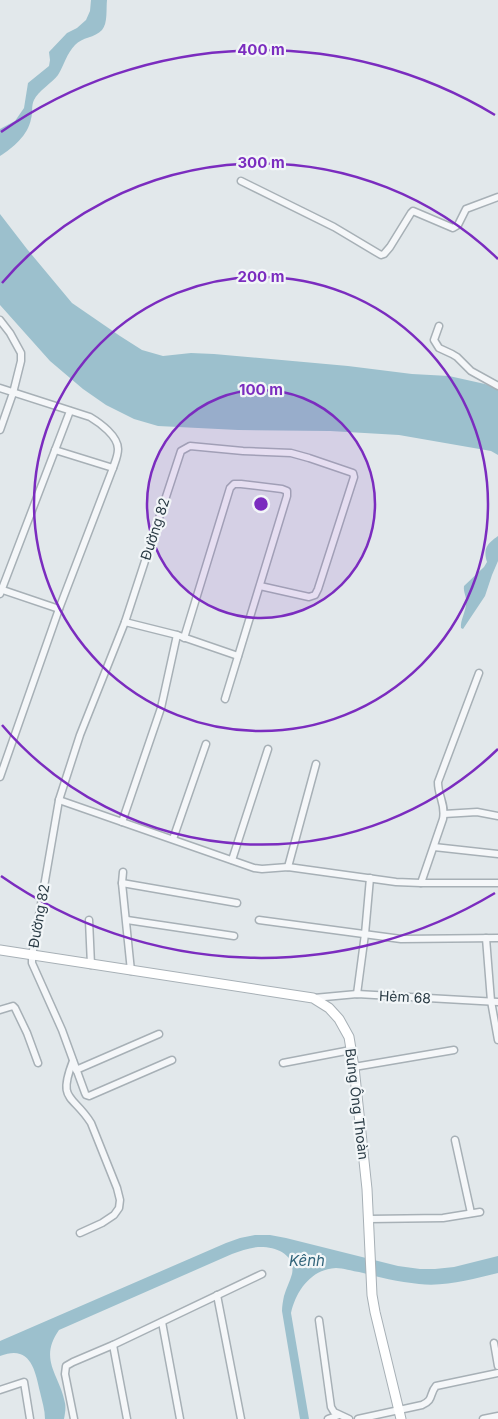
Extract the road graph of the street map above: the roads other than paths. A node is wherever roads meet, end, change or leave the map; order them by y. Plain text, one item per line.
1 (241, 181) dead end
2 (498, 197) edge
3 (0, 320) edge
4 (439, 326) dead end
5 (498, 386) edge
6 (0, 388) edge
7 (13, 393) junction
8 (70, 411) junction
9 (0, 430) edge
10 (55, 450) junction
11 (113, 468) junction
12 (260, 586) junction
13 (0, 591) edge
14 (59, 609) junction
15 (125, 622) junction
16 (177, 635) junction
17 (184, 638) junction
18 (238, 656) junction
19 (479, 673) dead end
20 (225, 699) dead end
21 (206, 744) dead end
22 (268, 749) dead end
23 (316, 764) dead end
24 (0, 777) edge
25 (59, 800) junction
26 (444, 814) junction
27 (498, 816) edge
28 (122, 822) junction
29 (172, 839) junction
30 (434, 847) junction
31 (498, 854) edge
32 (232, 860) junction
33 (288, 867) junction
34 (123, 872) dead end
35 (370, 878) junction
36 (122, 882) junction
37 (421, 883) junction
38 (498, 883) edge
39 (238, 903) dead end
40 (90, 920) dead end
41 (126, 920) junction
42 (259, 920) dead end
43 (365, 934) junction
44 (234, 936) dead end
45 (486, 938) junction
46 (498, 938) edge
47 (0, 950) edge
48 (32, 956) junction
49 (91, 965) junction
50 (131, 971) junction
51 (357, 994) junction
52 (313, 998) junction
53 (495, 1002) edge
54 (0, 1010) edge
55 (159, 1034) dead end
56 (498, 1040) edge
57 (351, 1050) junction
58 (454, 1050) dead end
59 (73, 1060) junction
60 (172, 1060) dead end
61 (38, 1063) dead end
62 (283, 1064) dead end
63 (354, 1067) junction
64 (76, 1070) junction
65 (455, 1140) dead end
66 (480, 1212) dead end
67 (471, 1213) junction
68 (369, 1223) junction
69 (80, 1233) dead end
70 (262, 1274) dead end
71 (217, 1295) junction
72 (319, 1320) dead end
73 (162, 1322) junction
74 (494, 1344) dead end
75 (113, 1345) junction
76 (498, 1366) edge
77 (498, 1372) edge
78 (0, 1390) edge
79 (339, 1415) junction
80 (400, 1415) edge
81 (498, 1416) edge
82 (30, 1419) edge
83 (74, 1419) edge
84 (127, 1419) edge
85 (180, 1419) edge
86 (241, 1419) edge
87 (328, 1419) edge
88 (349, 1419) edge
89 (358, 1419) edge
90 (483, 1419) edge

1 - 2 street
3 - 7 street
4 - 5 street
6 - 7 street
7 - 8 street
7 - 9 street
8 - 10 street
8 - 11 street
10 - 11 street
10 - 13 street
11 - 14 street
12 - 15 street, Đường 82
12 - 17 street
12 - 18 street
13 - 14 street
14 - 24 street
15 - 16 street
15 - 25 street, Đường 82
16 - 17 street
16 - 28 street
17 - 18 street
18 - 20 street
19 - 26 street
21 - 29 street
22 - 32 street
23 - 33 street
25 - 28 street
25 - 48 street, Đường 82
26 - 27 street
26 - 30 street
28 - 29 street
29 - 32 street
30 - 31 street
30 - 37 street
32 - 33 street
33 - 35 street
34 - 36 street
35 - 37 street
35 - 43 street
36 - 39 street
36 - 41 street
37 - 38 street
40 - 49 street
41 - 44 street
41 - 50 street
42 - 43 street
43 - 45 street
43 - 51 street
45 - 46 street
45 - 53 street
47 - 48 street, Bưng Ông Thoàn
48 - 49 street, Bưng Ông Thoàn
48 - 59 street
49 - 50 street, Bưng Ông Thoàn
50 - 52 street, Bưng Ông Thoàn
51 - 52 street, Hẻm 68
51 - 53 street, Hẻm 68
52 - 57 street, Bưng Ông Thoàn
53 - 56 street
54 - 61 street
55 - 64 street
57 - 62 street
57 - 63 street, Bưng Ông Thoàn
58 - 63 street
59 - 64 street
59 - 69 street
60 - 64 street
63 - 68 street, Bưng Ông Thoàn
65 - 67 street
66 - 67 street
67 - 68 street
68 - 80 street, Bưng Ông Thoàn
70 - 71 street
71 - 73 street
71 - 86 street
72 - 79 street
73 - 75 street
73 - 85 street
74 - 76 street
75 - 83 street
75 - 84 street
77 - 80 street
78 - 82 street
79 - 87 street
79 - 88 street
80 - 89 street
81 - 90 street

